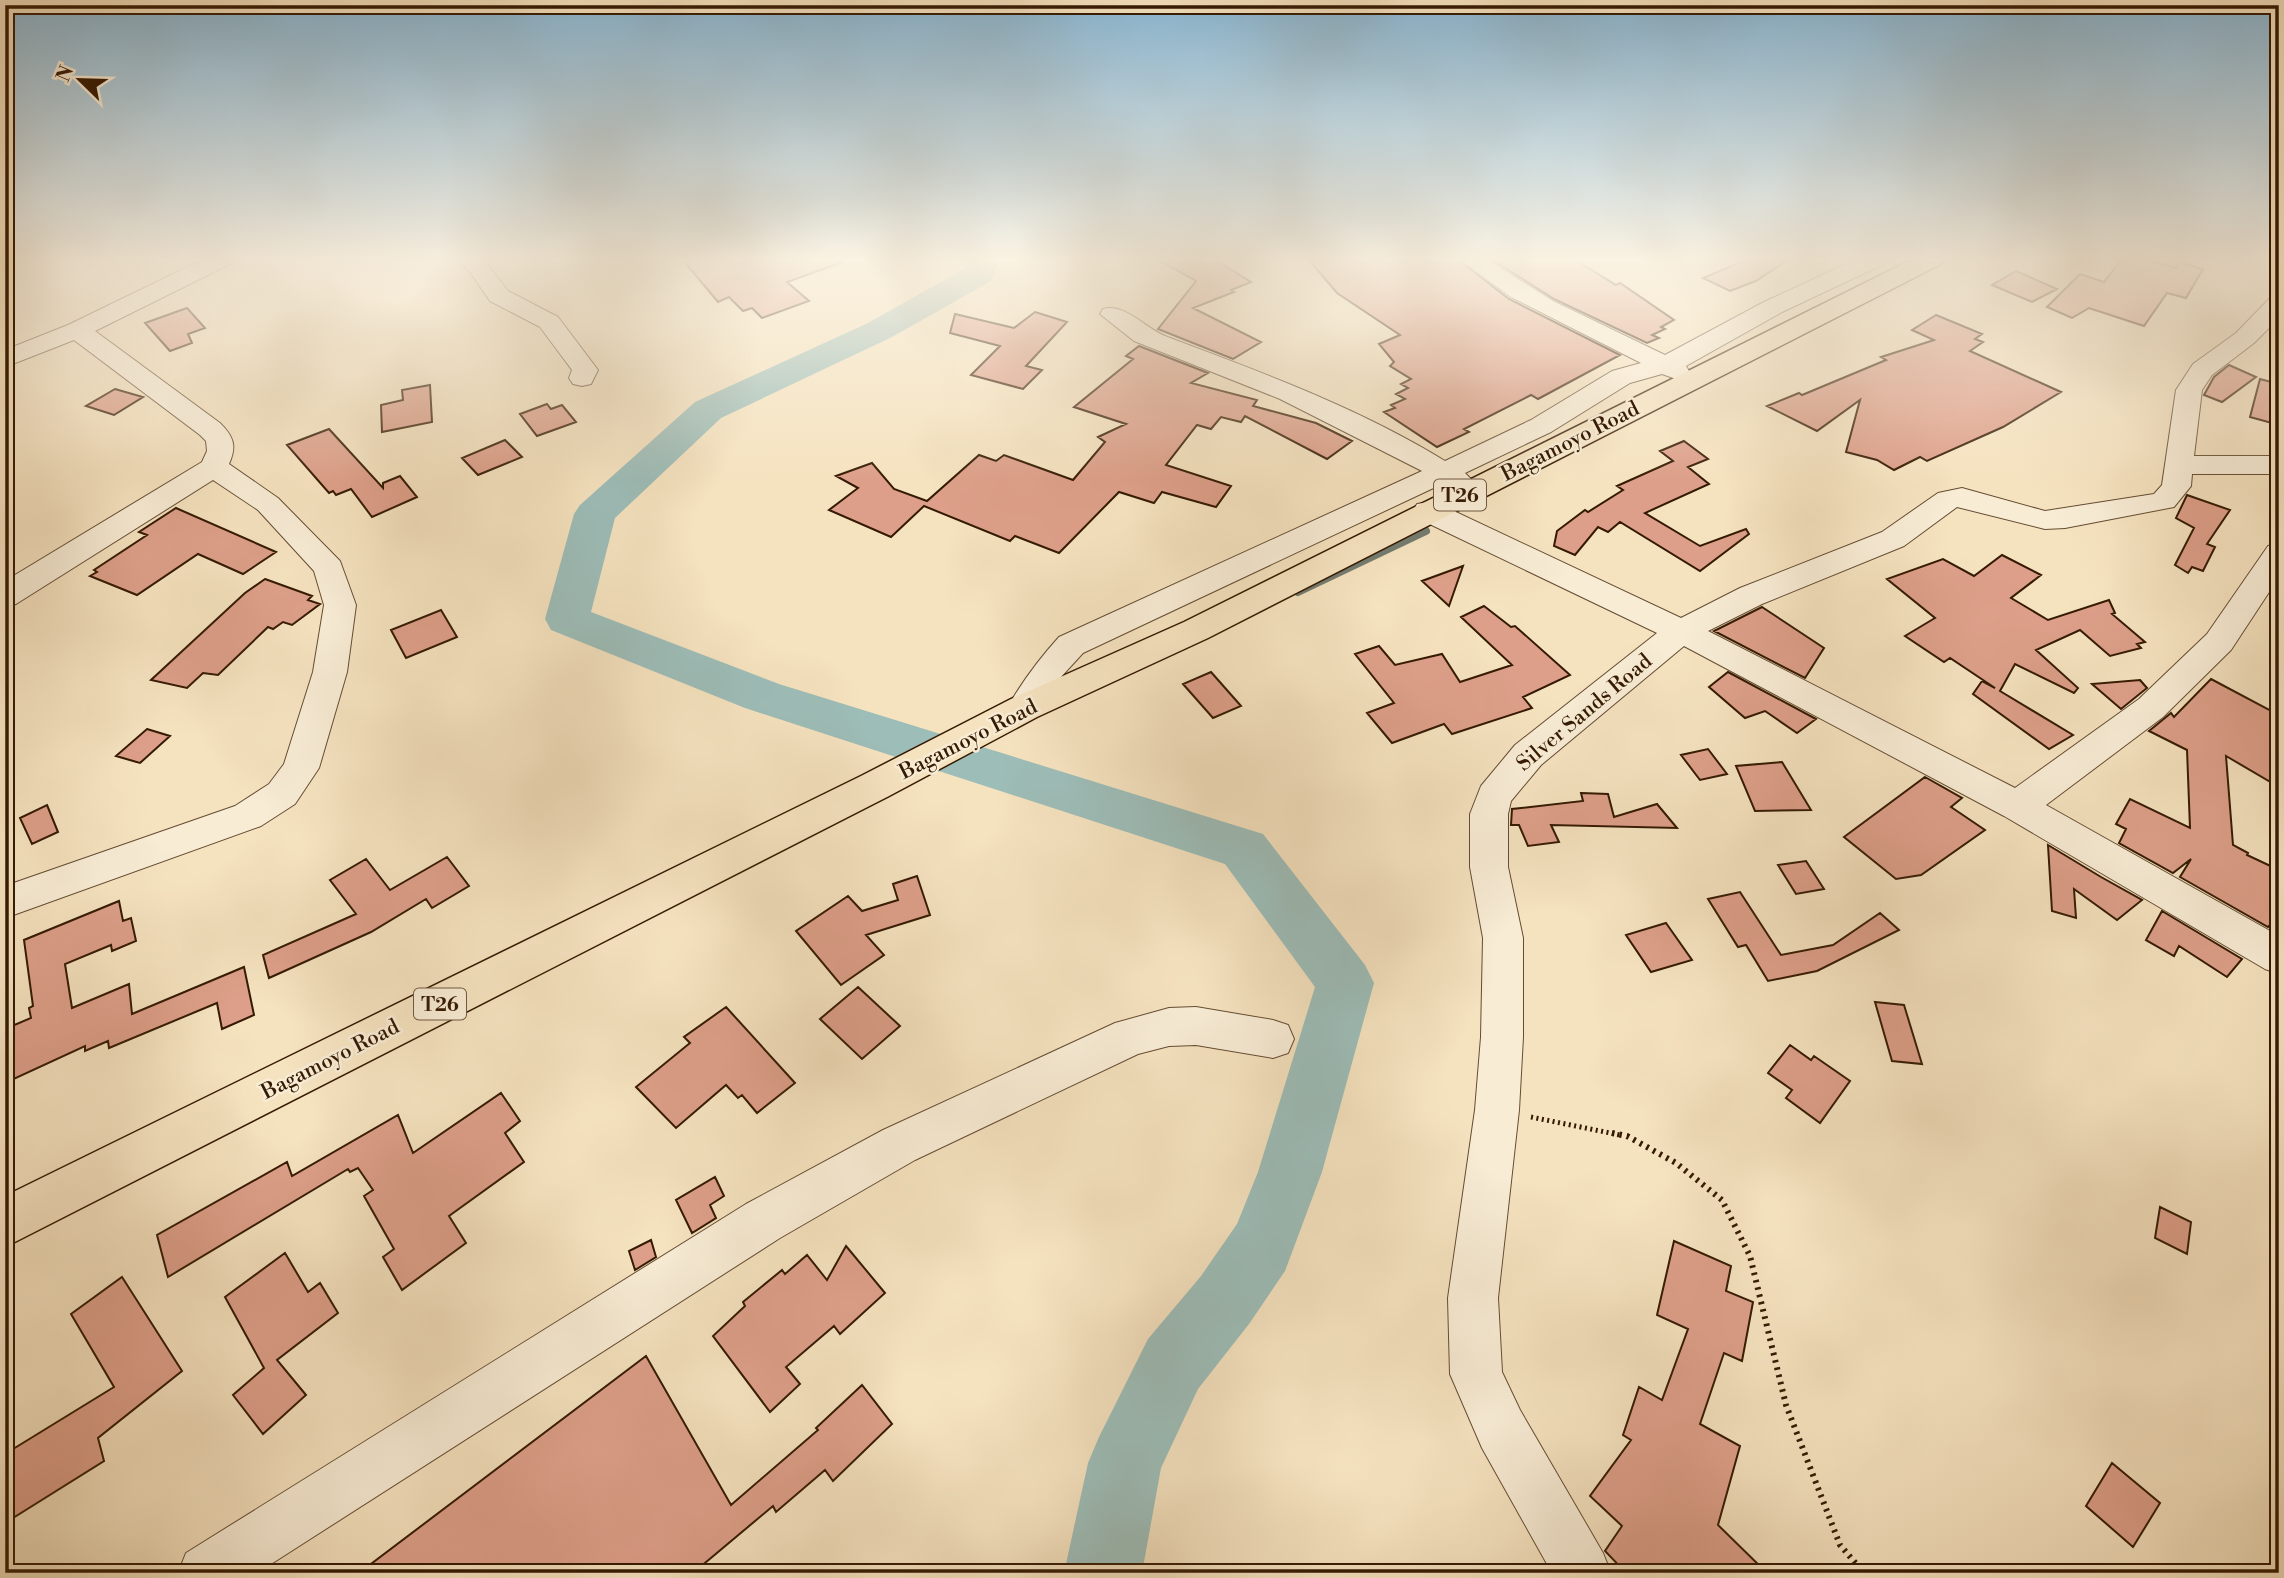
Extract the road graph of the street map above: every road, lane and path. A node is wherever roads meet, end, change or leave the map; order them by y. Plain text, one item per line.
1 (70, 333) edge
2 (81, 333) edge
3 (557, 333) edge
4 (1138, 333) edge
5 (1597, 333) edge
6 (1724, 333) edge
7 (1785, 333) edge
8 (2250, 333) edge
9 (5, 359) edge
10 (1665, 365) junction
11 (582, 378) dead end
12 (1693, 379) junction
13 (2178, 465) junction
14 (2279, 465) edge
15 (214, 467) junction
16 (1443, 471) junction
17 (1471, 490) junction
18 (1428, 511) junction
19 (2279, 553) edge
20 (5, 596) edge
21 (1681, 631) junction
22 (1024, 708) junction
23 (2017, 806) junction
24 (5, 902) edge
25 (2279, 957) edge
26 (1273, 1039) dead end
27 (1497, 1110) junction
28 (5, 1222) edge
29 (206, 1573) edge
30 (1583, 1573) edge
31 (1864, 1573) edge

1 - 9 street
2 - 15 street
3 - 11 street
4 - 16 street
5 - 10 street
6 - 10 street
7 - 12 highway, Bagamoyo Road / T26
8 - 13 street, Silver Sands Road
10 - 12 street
10 - 16 street
12 - 17 highway, Bagamoyo Road / T26
13 - 14 street
13 - 21 street, Silver Sands Road
15 - 20 street
15 - 24 street
16 - 17 street
16 - 22 street
17 - 18 highway, Bagamoyo Road / T26
18 - 21 street
18 - 22 highway, Bagamoyo Road / T26
19 - 23 street
21 - 23 street
21 - 27 street, Silver Sands Road
22 - 28 highway, Bagamoyo Road / T26
23 - 25 street
26 - 29 street
27 - 30 street, Silver Sands Road
27 - 31 path

